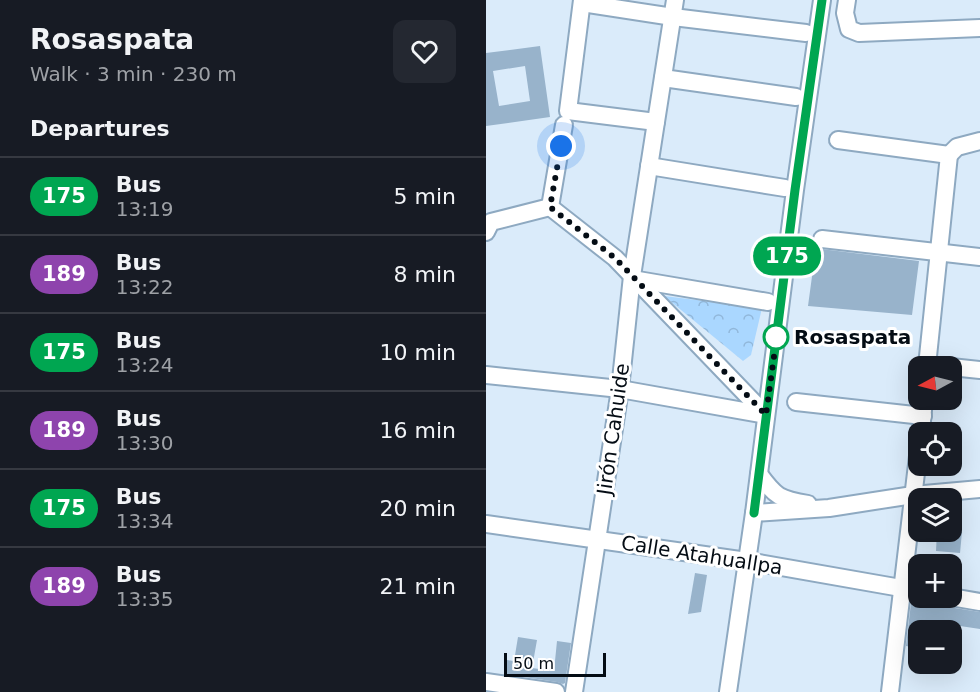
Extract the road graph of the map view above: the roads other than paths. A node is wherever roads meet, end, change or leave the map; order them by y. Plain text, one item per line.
1 (675, 0) edge
2 (822, 0) edge
3 (847, 0) edge
4 (582, 1) edge
5 (673, 17) junction
6 (980, 28) edge
7 (806, 33) dead end
8 (663, 78) junction
9 (796, 97) dead end
10 (566, 118) junction
11 (656, 122) junction
12 (838, 140) dead end
13 (980, 141) edge
14 (949, 155) junction
15 (649, 166) junction
16 (785, 188) dead end
17 (550, 207) junction
18 (488, 227) edge
19 (822, 240) dead end
20 (938, 251) junction
21 (980, 257) edge
22 (635, 278) junction
23 (768, 302) dead end
24 (933, 356) edge
25 (962, 368) edge
26 (980, 370) edge
27 (486, 375) edge
28 (620, 389) junction
29 (796, 402) dead end
30 (766, 415) junction
31 (911, 422) edge
32 (759, 474) junction
33 (980, 489) edge
34 (962, 491) edge
35 (908, 496) edge
36 (829, 508) junction
37 (754, 513) junction
38 (486, 524) edge
39 (598, 540) junction
40 (747, 561) junction
41 (908, 588) edge
42 (962, 599) edge
43 (980, 602) edge
44 (908, 604) edge
45 (486, 682) edge
46 (556, 692) edge
47 (574, 692) edge
48 (728, 692) edge
49 (890, 692) edge

1 - 5 street, Jirón Cahuide
2 - 30 street
3 - 6 street
4 - 5 street
4 - 10 street
5 - 7 street
5 - 8 street, Jirón Cahuide
8 - 9 street
8 - 11 street, Jirón Cahuide
10 - 11 street
10 - 17 street
11 - 15 street, Jirón Cahuide
12 - 14 street
13 - 14 street
14 - 20 street
15 - 16 street
15 - 22 street, Jirón Cahuide
17 - 18 street
17 - 22 street
19 - 20 street
20 - 21 street
20 - 24 street
22 - 23 street
22 - 28 street, Jirón Cahuide
22 - 30 street
25 - 26 street
27 - 28 street
28 - 30 street
28 - 39 street, Jirón Cahuide
29 - 31 street
30 - 32 street
32 - 36 street
32 - 37 street
33 - 34 street
35 - 36 street
36 - 37 street
37 - 40 street
38 - 39 street, Calle Atahuallpa
39 - 40 street, Calle Atahuallpa
39 - 47 street, Jirón Cahuide
40 - 41 street, Calle Atahuallpa
40 - 48 street
42 - 43 street
44 - 49 street
45 - 46 street

